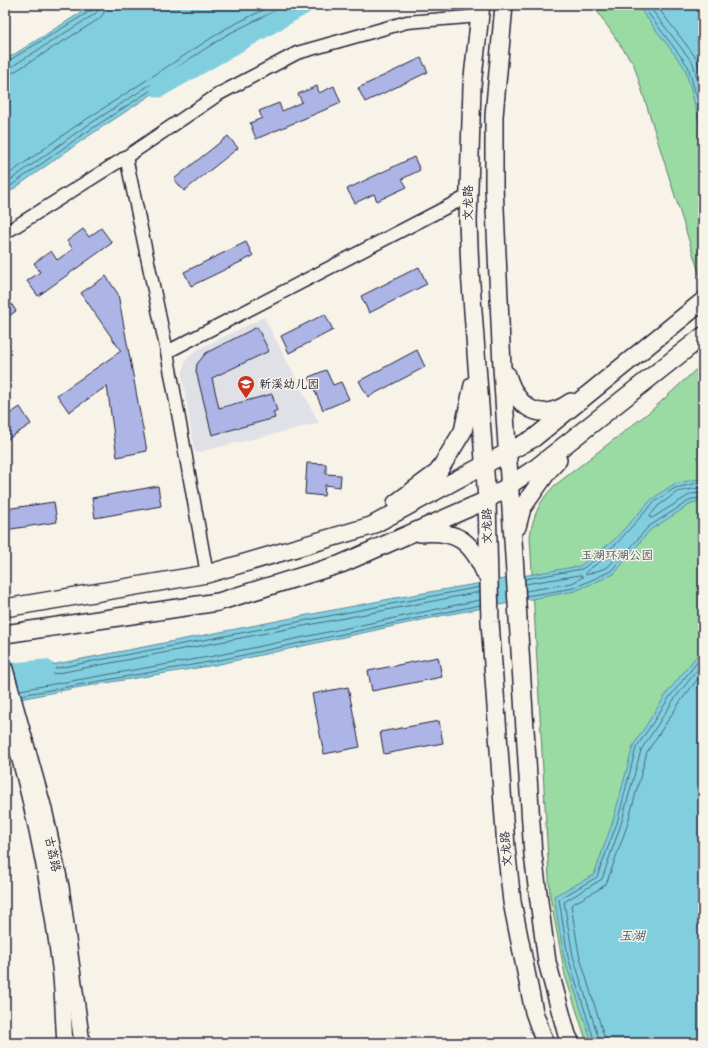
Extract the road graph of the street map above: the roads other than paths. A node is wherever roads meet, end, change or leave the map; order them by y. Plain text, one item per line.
1 (504, 5) edge
2 (481, 11) edge
3 (126, 157) junction
4 (468, 196) junction
5 (5, 233) edge
6 (703, 301) edge
7 (703, 336) edge
8 (167, 352) junction
9 (502, 357) junction
10 (633, 358) junction
11 (477, 369) junction
12 (599, 418) junction
13 (508, 452) junction
14 (485, 466) junction
15 (510, 484) junction
16 (487, 500) junction
17 (409, 534) junction
18 (334, 537) junction
19 (513, 543) junction
20 (207, 574) junction
21 (488, 581) junction
22 (5, 608) edge
23 (5, 634) edge
24 (5, 669) edge
25 (5, 707) edge
26 (65, 1043) edge
27 (82, 1043) edge
28 (545, 1043) edge
29 (571, 1043) edge

1 - 9 main road, 文龙路
2 - 3 street
2 - 4 main road, 文龙路
3 - 5 street
3 - 8 street
4 - 8 street
4 - 11 main road, 文龙路
6 - 10 main road
7 - 12 main road
8 - 20 street
9 - 10 main road
9 - 13 main road, 文龙路
10 - 13 main road
11 - 14 main road, 文龙路
11 - 18 main road
12 - 15 main road
12 - 19 main road
13 - 14 main road
13 - 15 main road, 文龙路
14 - 16 main road, 文龙路
14 - 18 main road
15 - 16 main road
15 - 19 main road, 文龙路
16 - 17 main road
16 - 21 main road, 文龙路
17 - 21 main road
17 - 23 main road
18 - 20 main road
19 - 29 main road, 文龙路
20 - 22 main road
21 - 28 main road, 文龙路
24 - 27 street, 古荔路
25 - 26 street, 古荔路

